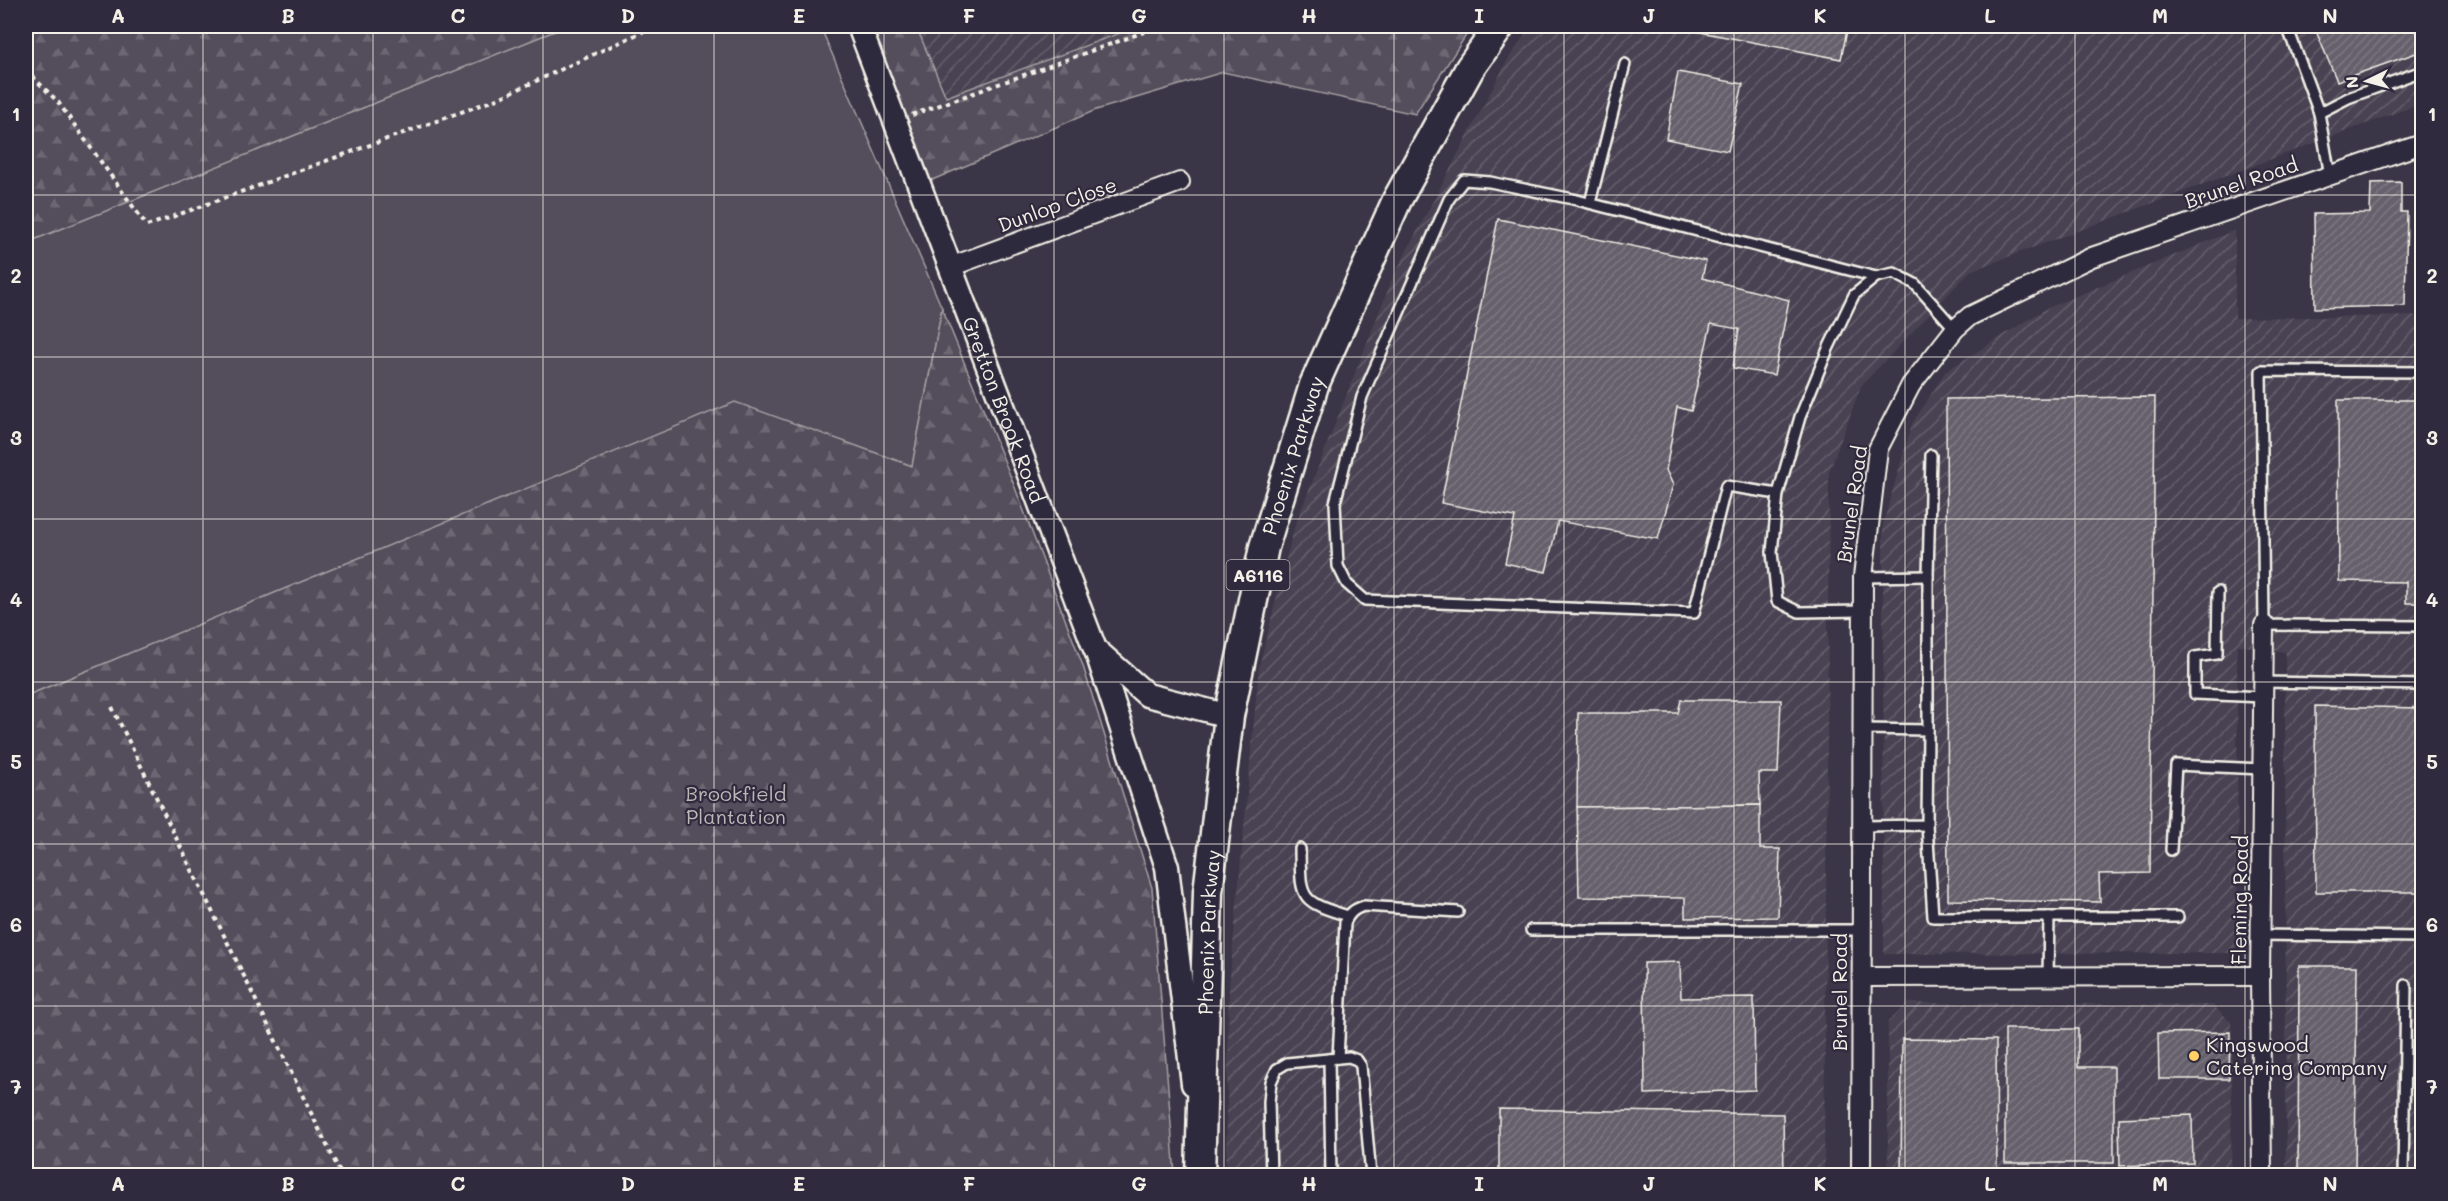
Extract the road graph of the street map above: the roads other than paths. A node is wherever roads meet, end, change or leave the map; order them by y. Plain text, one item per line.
1 (859, 26) edge
2 (1500, 26) edge
3 (2287, 26) edge
4 (1625, 64) dead end
5 (2422, 71) edge
6 (2319, 113) junction
7 (2421, 148) edge
8 (2330, 176) junction
9 (1180, 183) dead end
10 (1590, 203) junction
11 (950, 267) junction
12 (1876, 277) junction
13 (1955, 329) junction
14 (2422, 372) edge
15 (1931, 455) dead end
16 (1778, 494) junction
17 (1928, 576) junction
18 (1863, 577) junction
19 (2218, 592) dead end
20 (1863, 611) junction
21 (2264, 625) junction
22 (2422, 626) edge
23 (1095, 649) junction
24 (2422, 685) edge
25 (2263, 690) junction
26 (1229, 716) junction
27 (1863, 729) junction
28 (1928, 730) junction
29 (2262, 769) junction
30 (1927, 825) junction
31 (1863, 826) junction
32 (1300, 849) dead end
33 (2171, 850) dead end
34 (1458, 912) dead end
35 (1348, 916) junction
36 (2049, 917) junction
37 (2178, 917) dead end
38 (1531, 930) dead end
39 (1862, 930) junction
40 (2261, 935) junction
41 (2422, 937) edge
42 (2048, 976) junction
43 (2260, 976) junction
44 (1863, 977) junction
45 (2406, 985) dead end
46 (1333, 1058) junction
47 (1200, 1148) junction
48 (1200, 1176) edge
49 (1271, 1176) edge
50 (1331, 1176) edge
51 (1371, 1176) edge
52 (1861, 1176) edge
53 (2262, 1176) edge
54 (2403, 1176) edge

1 - 11 street, Gretton Brook Road
2 - 26 main road, Phoenix Parkway / A6116
3 - 6 lane
4 - 10 lane
5 - 6 lane
6 - 8 lane
7 - 8 street, Brunel Road
8 - 13 street, Brunel Road
9 - 11 street, Dunlop Close
10 - 12 lane
10 - 16 lane
11 - 23 street, Gretton Brook Road
12 - 13 lane
12 - 16 lane
13 - 18 street, Brunel Road
14 - 21 lane
15 - 17 lane
16 - 20 lane
17 - 18 lane
17 - 28 lane
18 - 20 street, Brunel Road
19 - 25 lane
20 - 27 street, Brunel Road
21 - 22 lane
21 - 25 street, Fleming Road
23 - 26 street, Gretton Brook Road
23 - 47 street
24 - 25 lane
25 - 29 street, Fleming Road
26 - 47 main road, Phoenix Parkway / A6116
27 - 28 lane
27 - 31 street, Brunel Road
28 - 30 lane
29 - 33 lane
29 - 40 street, Fleming Road
30 - 31 lane
30 - 36 lane
31 - 39 street, Brunel Road
32 - 35 lane
34 - 35 lane
35 - 46 lane
36 - 37 lane
36 - 42 lane
38 - 39 lane
39 - 44 street, Brunel Road
40 - 41 lane
40 - 43 street, Fleming Road
42 - 43 street
42 - 44 street
43 - 53 street, Fleming Road
44 - 52 street, Brunel Road
45 - 54 lane
46 - 49 lane
46 - 50 lane
46 - 51 lane
47 - 48 main road, Phoenix Parkway / A6116

